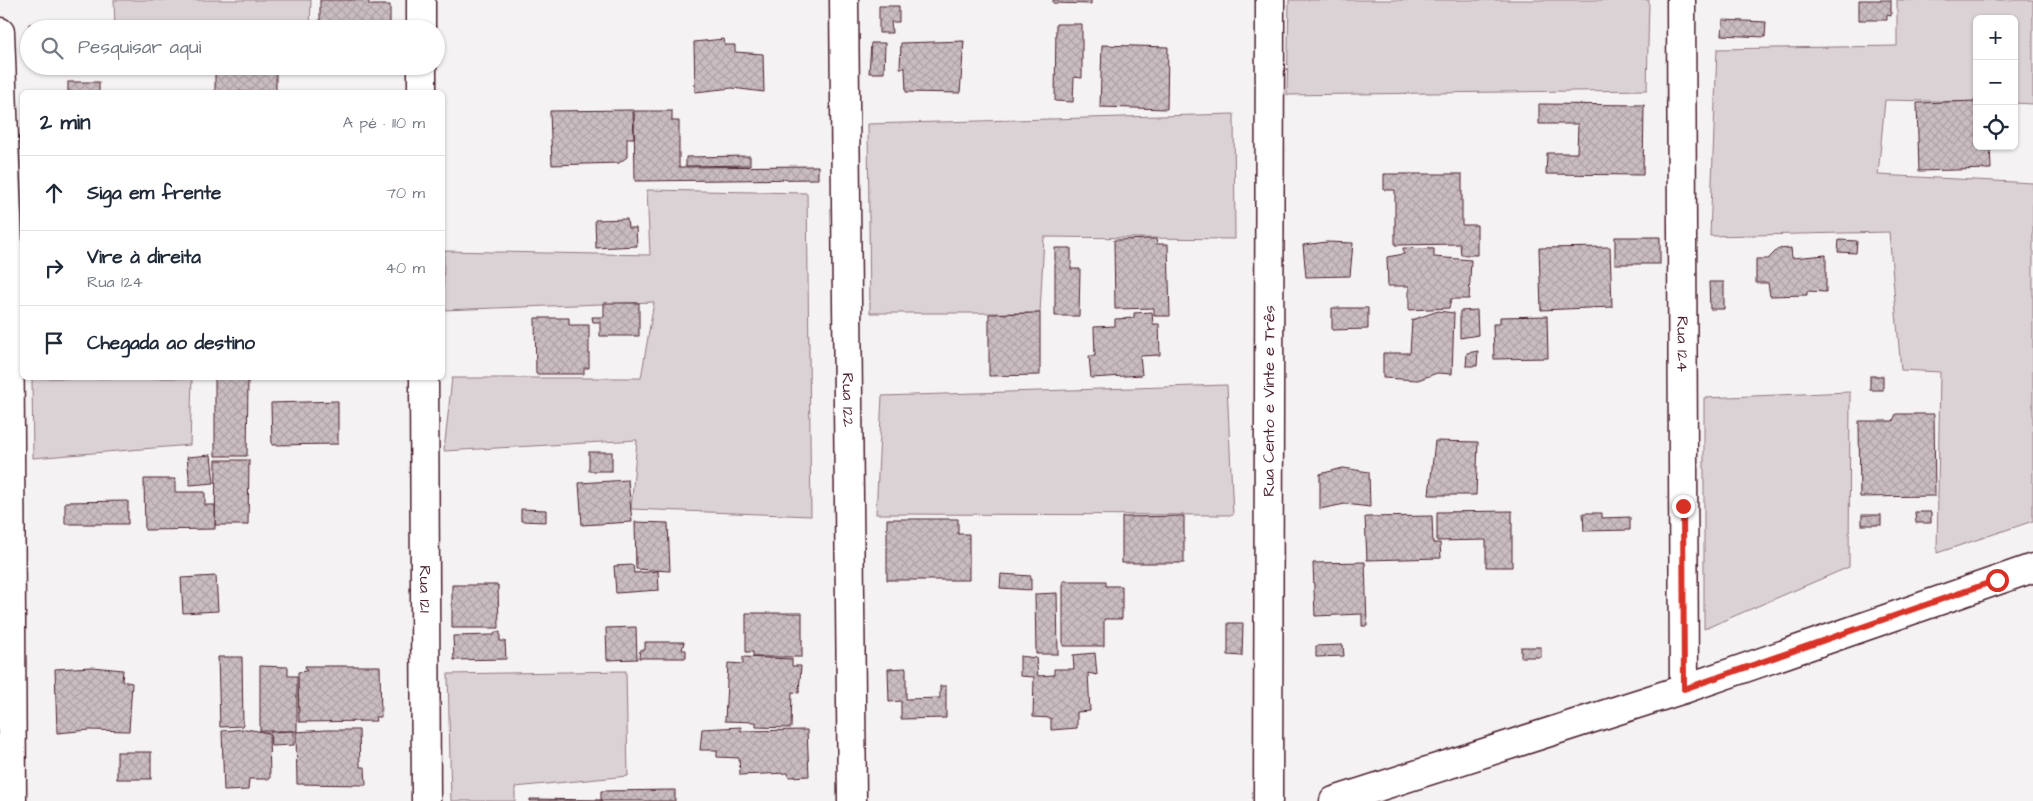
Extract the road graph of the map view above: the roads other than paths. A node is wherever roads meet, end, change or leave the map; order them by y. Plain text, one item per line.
1 (421, 0) edge
2 (844, 0) edge
3 (1270, 0) edge
4 (1681, 0) edge
5 (422, 20) edge
6 (0, 32) edge
7 (422, 75) edge
8 (422, 90) edge
9 (424, 380) edge
10 (2033, 568) edge
11 (1684, 689) junction
12 (12, 801) edge
13 (426, 801) edge
14 (852, 801) edge
15 (1268, 801) edge
16 (1334, 801) edge

1 - 5 street
2 - 14 street, Rua 122
3 - 15 street, Rua Cento e Vinte e Três
4 - 11 street, Rua 124
6 - 12 street
7 - 8 street
9 - 13 street, Rua 121
10 - 11 street
11 - 16 street

